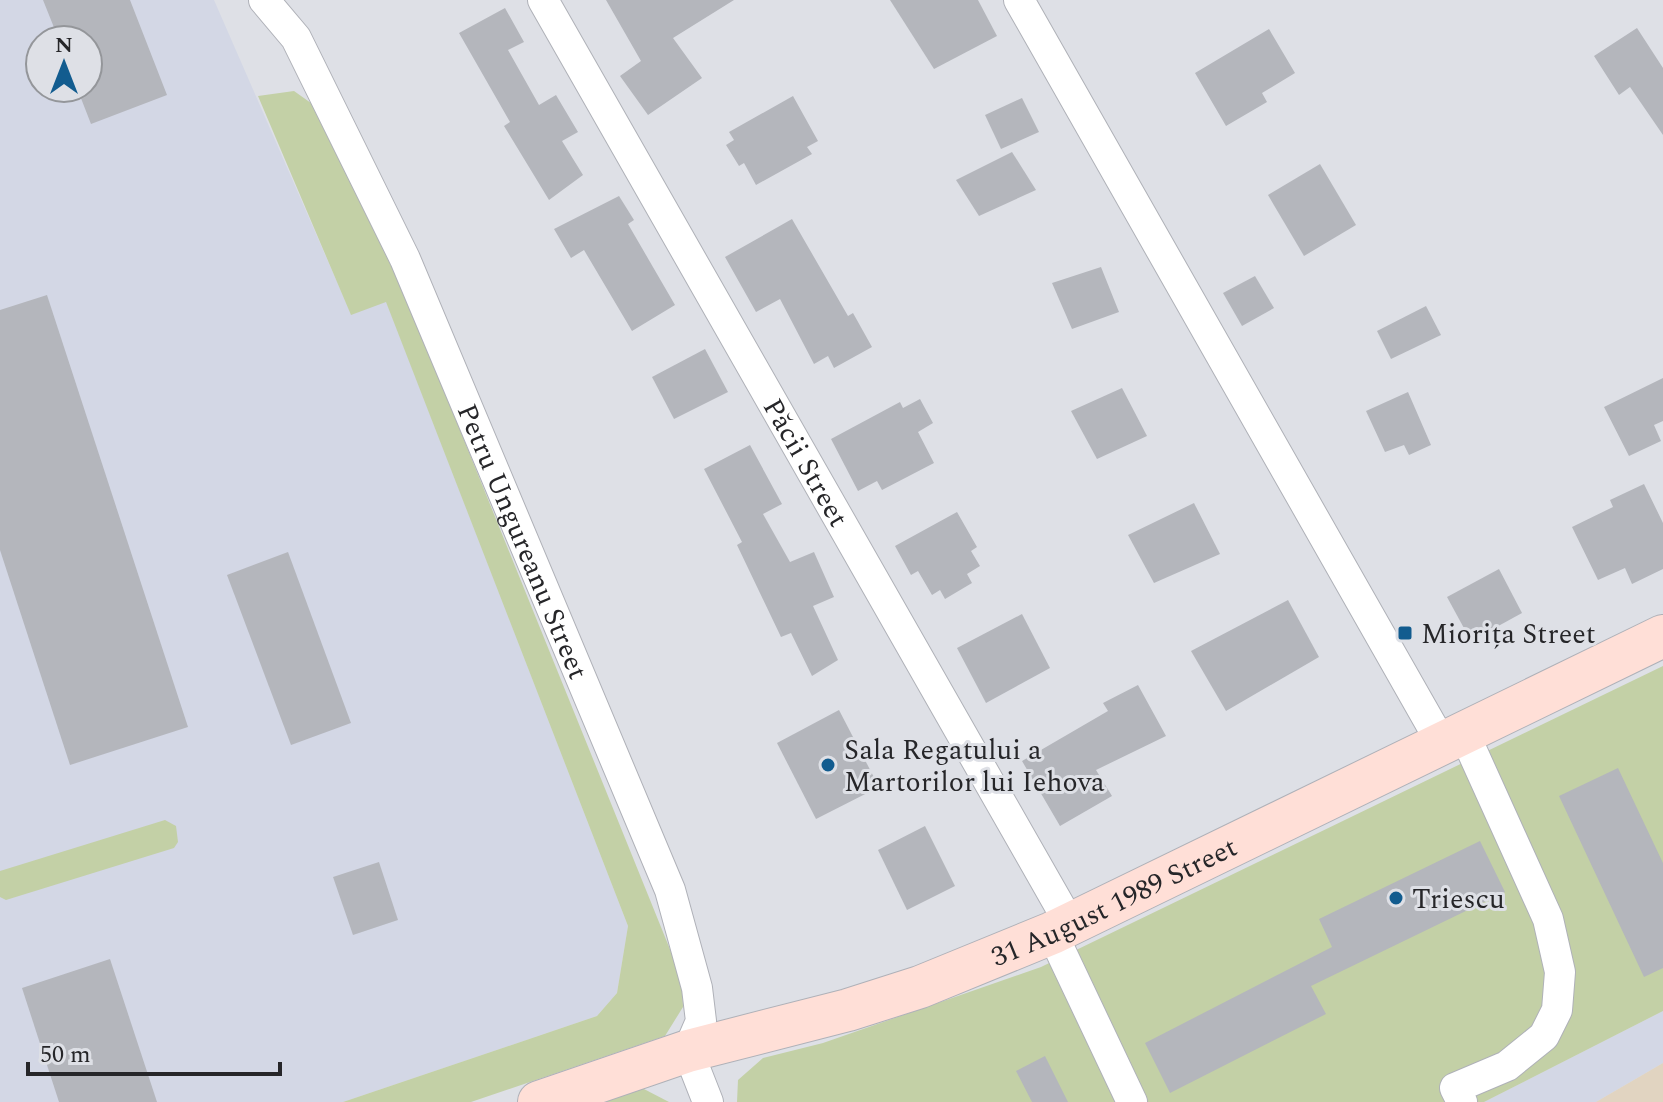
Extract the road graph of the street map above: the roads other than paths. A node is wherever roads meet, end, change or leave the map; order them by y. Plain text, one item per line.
1 (264, 0) edge
2 (543, 0) edge
3 (1019, 0) edge
4 (1663, 636) edge
5 (1452, 736) junction
6 (1061, 929) junction
7 (688, 1051) junction
8 (539, 1102) edge
9 (708, 1102) edge
10 (1132, 1102) edge
11 (1462, 1102) edge

1 - 7 street, Petru Ungureanu Street
2 - 6 street, Păcii Street
3 - 5 street
4 - 5 street, 31 August 1989 Street
5 - 6 street, 31 August 1989 Street
5 - 11 street
6 - 7 street, 31 August 1989 Street
6 - 10 street, Păcii Street
7 - 8 street, 31 August 1989 Street
7 - 9 street

